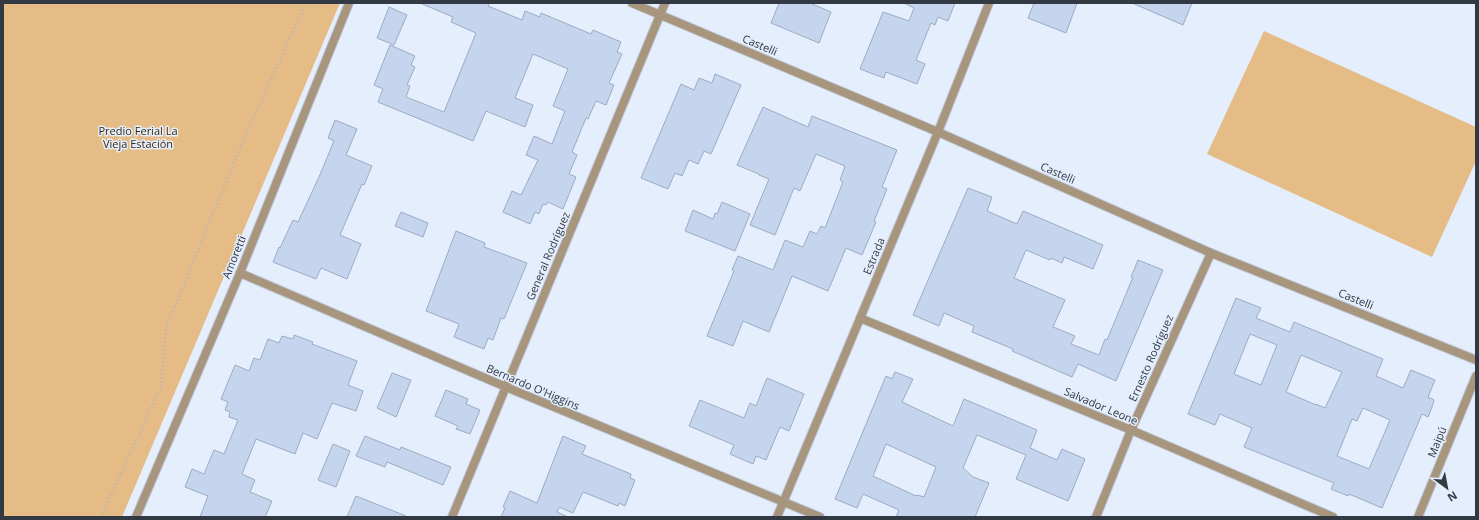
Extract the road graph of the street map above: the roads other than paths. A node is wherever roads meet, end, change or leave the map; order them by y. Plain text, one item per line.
1 (349, 3) edge
2 (632, 3) edge
3 (665, 3) edge
4 (989, 3) edge
5 (660, 15) junction
6 (938, 132) junction
7 (1211, 253) junction
8 (240, 273) junction
9 (860, 318) junction
10 (1476, 360) edge
11 (1476, 376) edge
12 (506, 387) junction
13 (1131, 430) junction
14 (784, 502) junction
15 (136, 517) edge
16 (452, 517) edge
17 (777, 517) edge
18 (820, 517) edge
19 (1096, 517) edge
20 (1333, 517) edge
21 (1418, 517) edge

1 - 8 street, Amoretti
2 - 5 street, Castelli
3 - 5 street, General Rodríguez
4 - 6 street, Estrada
5 - 6 street, Castelli
5 - 12 street, General Rodríguez
6 - 7 street, Castelli
6 - 9 street, Estrada
7 - 10 street, Castelli
7 - 13 street, Ernesto Rodríguez
8 - 12 street, Bernardo O'Higgins
8 - 15 street, Amoretti
9 - 13 street, Salvador Leone
9 - 14 street, Estrada
11 - 21 street, Maipú
12 - 14 street, Bernardo O'Higgins
12 - 16 street, General Rodríguez
13 - 19 street, Ernesto Rodríguez
13 - 20 street, Salvador Leone
14 - 17 street, Estrada
14 - 18 street, Bernardo O'Higgins

